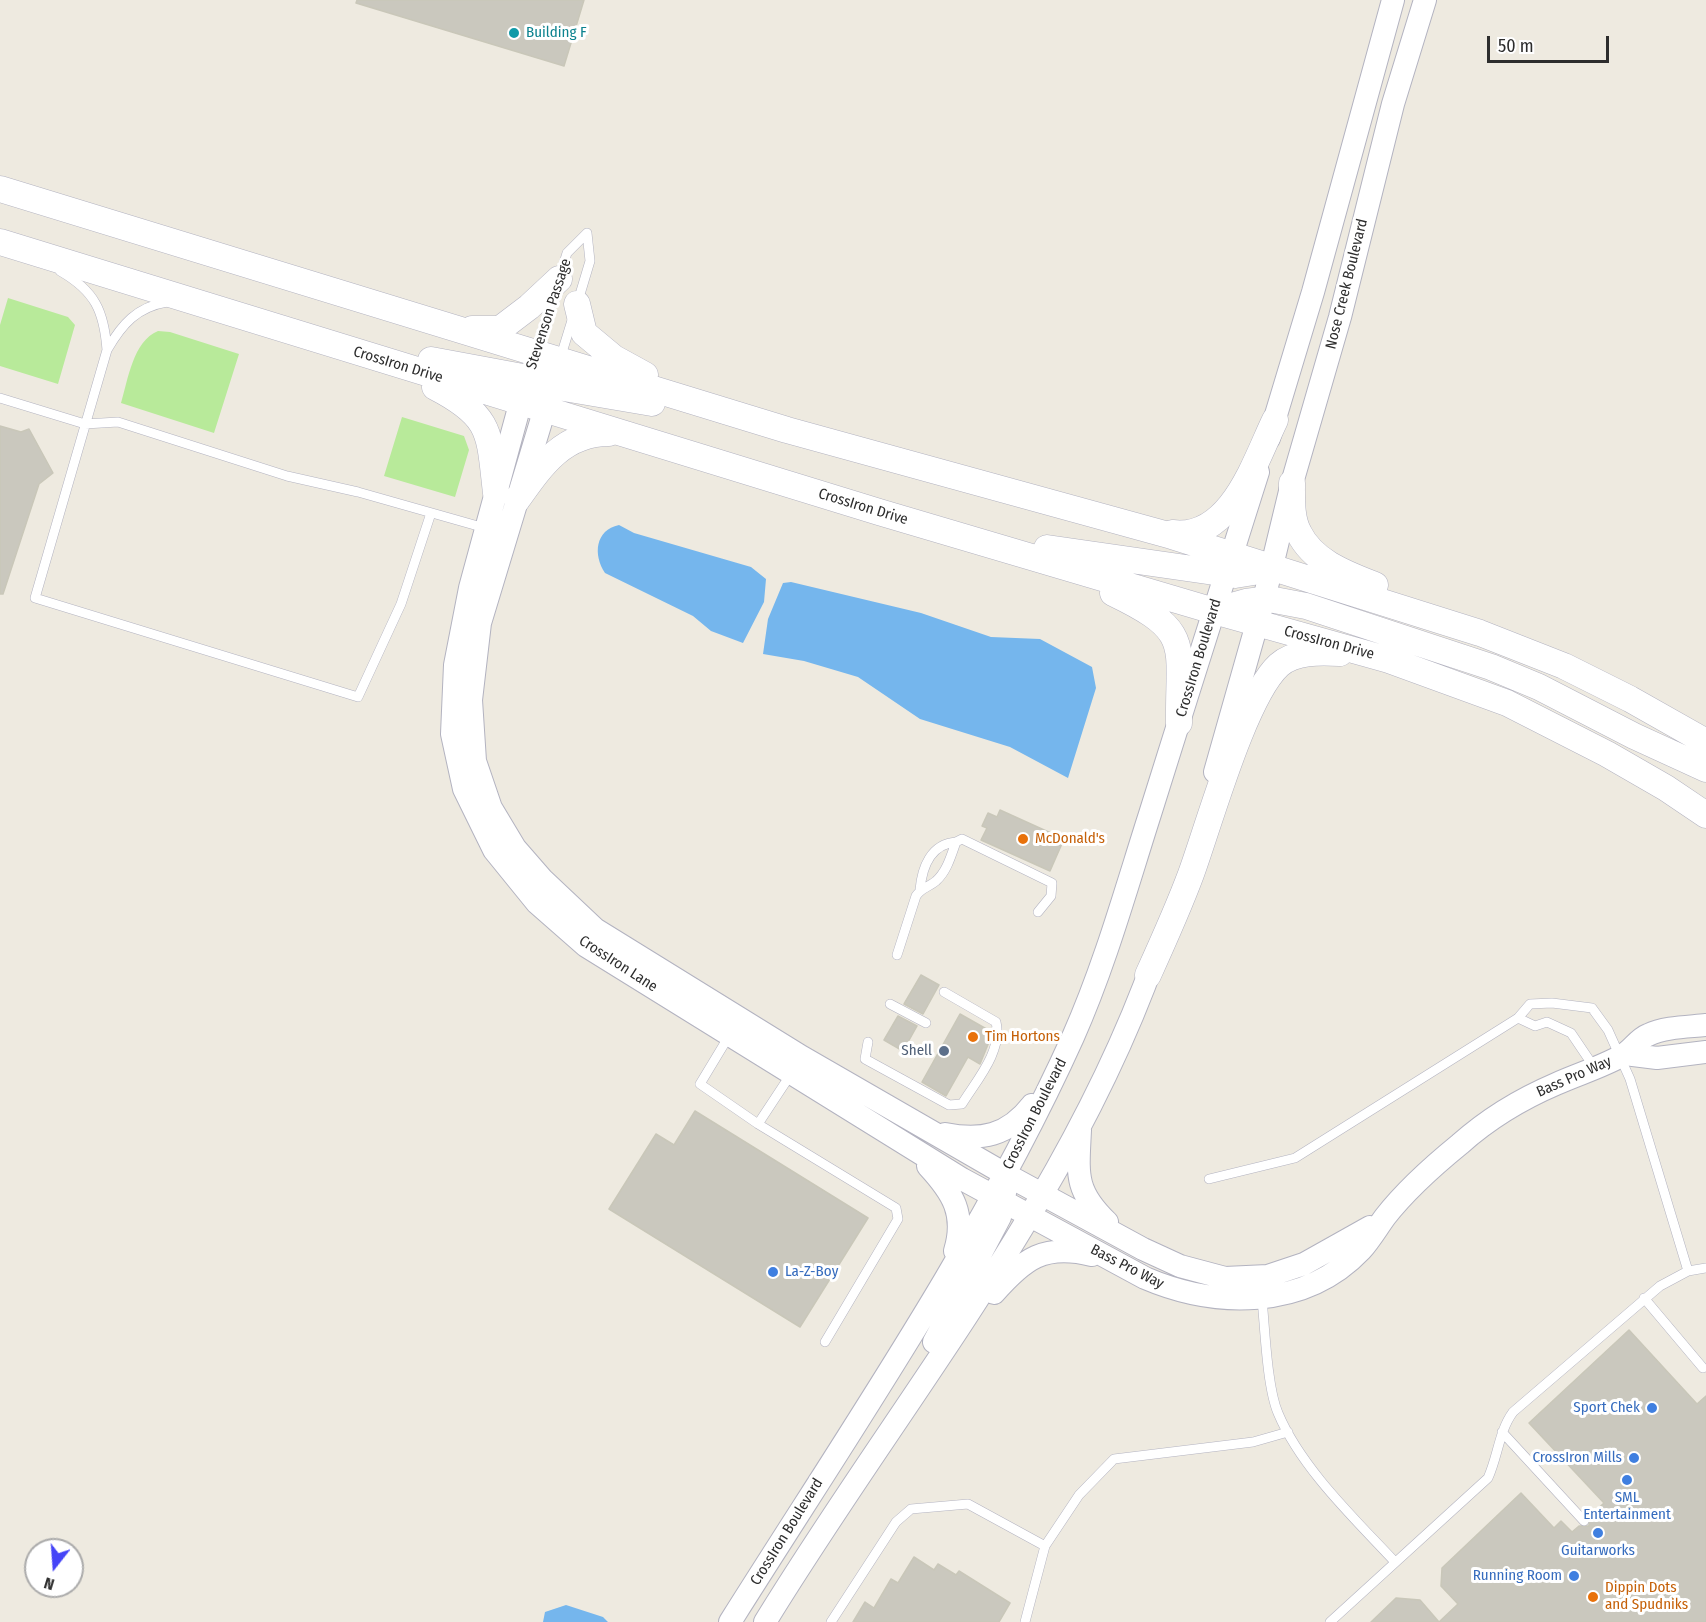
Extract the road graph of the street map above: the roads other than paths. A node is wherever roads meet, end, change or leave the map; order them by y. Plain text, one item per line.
1 (1393, 0) edge
2 (1425, 0) edge
3 (1440, 0) edge
4 (1393, 104) junction
5 (0, 189) edge
6 (0, 197) edge
7 (58, 206) junction
8 (8, 245) edge
9 (559, 279) junction
10 (577, 304) junction
11 (205, 305) junction
12 (264, 324) junction
13 (457, 330) junction
14 (107, 350) junction
15 (535, 353) junction
16 (385, 361) junction
17 (560, 361) junction
18 (528, 378) junction
19 (552, 386) junction
20 (0, 398) edge
21 (693, 401) junction
22 (520, 402) junction
23 (544, 410) junction
24 (1275, 420) junction
25 (765, 423) junction
26 (85, 424) junction
27 (617, 433) junction
28 (1292, 483) junction
29 (506, 496) junction
30 (431, 513) junction
31 (932, 527) junction
32 (1152, 530) junction
33 (496, 531) junction
34 (1027, 556) junction
35 (1228, 565) junction
36 (1271, 568) junction
37 (479, 590) joint
38 (1214, 611) junction
39 (1260, 611) junction
40 (1389, 660) junction
41 (1179, 723) junction
42 (1702, 740) edge
43 (1706, 769) edge
44 (1706, 815) edge
45 (956, 842) junction
46 (920, 890) junction
47 (1038, 912) dead end
48 (897, 955) dead end
49 (1148, 975) junction
50 (944, 992) dead end
51 (890, 1004) dead end
52 (1518, 1018) junction
53 (926, 1023) dead end
54 (1706, 1025) edge
55 (735, 1027) junction
56 (868, 1042) dead end
57 (1706, 1052) edge
58 (1622, 1055) junction
59 (797, 1065) junction
60 (1594, 1068) junction
61 (1055, 1076) junction
62 (1080, 1123) junction
63 (758, 1124) junction
64 (928, 1131) junction
65 (910, 1147) junction
66 (1005, 1173) junction
67 (1209, 1179) dead end
68 (1042, 1192) junction
69 (999, 1199) junction
70 (1029, 1215) junction
71 (1386, 1216) junction
72 (1123, 1238) junction
73 (1114, 1260) junction
74 (1706, 1268) edge
75 (949, 1271) junction
76 (1688, 1271) junction
77 (1644, 1298) junction
78 (1262, 1299) junction
79 (953, 1338) junction
80 (825, 1342) dead end
81 (1703, 1368) dead end
82 (910, 1398) junction
83 (1288, 1432) junction
84 (1502, 1432) junction
85 (1584, 1521) dead end
86 (1045, 1546) junction
87 (1395, 1562) junction
88 (730, 1622) edge
89 (765, 1622) edge
90 (831, 1622) edge
91 (1025, 1622) edge
92 (1330, 1622) edge

1 - 24 street, Nose Creek Boulevard
2 - 4 street, Nose Creek Boulevard
3 - 4 street
4 - 28 street, Nose Creek Boulevard
5 - 7 main road
6 - 7 main road
7 - 13 main road
8 - 11 main road, CrossIron Drive
8 - 14 lane
9 - 10 lane, Stevenson Passage
9 - 13 main road
9 - 15 lane, Stevenson Passage
10 - 17 lane, Stevenson Passage
10 - 21 main road
11 - 12 main road, CrossIron Drive
11 - 14 lane
12 - 16 main road, CrossIron Drive
12 - 18 main road
13 - 15 main road
14 - 26 lane
15 - 17 main road
15 - 18 street, Stevenson Passage
16 - 22 main road, CrossIron Drive
16 - 29 main road
17 - 18 main road
17 - 19 street, Stevenson Passage
17 - 21 main road
18 - 22 street, Stevenson Passage
19 - 22 main road
19 - 23 street, Stevenson Passage
19 - 25 main road
20 - 26 lane
21 - 25 main road
22 - 23 main road, CrossIron Drive
22 - 29 street, Stevenson Passage
23 - 27 main road, CrossIron Drive
23 - 29 street, Stevenson Passage
24 - 32 main road
24 - 35 street, Nose Creek Boulevard
25 - 32 main road
26 - 30 lane
26 - 30 lane
27 - 29 main road
27 - 31 main road, CrossIron Drive
28 - 36 street, Nose Creek Boulevard
28 - 42 main road
29 - 33 street, Stevenson Passage
30 - 33 lane
31 - 34 main road, CrossIron Drive
31 - 35 main road
32 - 35 main road
33 - 37 street, Stevenson Passage
34 - 38 main road, CrossIron Drive
34 - 41 main road
35 - 36 main road
35 - 38 street, CrossIron Boulevard
36 - 39 street, CrossIron Boulevard
36 - 42 main road
37 - 55 street, CrossIron Lane
38 - 39 main road
38 - 41 street, CrossIron Boulevard
39 - 40 main road, CrossIron Drive
39 - 43 main road
39 - 49 street, CrossIron Boulevard
40 - 44 main road, CrossIron Drive
40 - 49 main road
41 - 61 street, CrossIron Boulevard
45 - 46 lane
45 - 46 lane
45 - 47 lane
46 - 48 lane
49 - 62 street, CrossIron Boulevard
50 - 56 lane
51 - 53 lane
52 - 58 lane
52 - 60 lane
52 - 67 lane
54 - 58 street, Bass Pro Way
55 - 59 street, CrossIron Lane
55 - 63 lane
57 - 58 street, Bass Pro Way
58 - 60 street, Bass Pro Way
58 - 76 lane
59 - 63 lane
59 - 64 street, CrossIron Lane
59 - 65 street, CrossIron Lane
60 - 71 street, Bass Pro Way
61 - 64 street
61 - 66 street, CrossIron Boulevard
62 - 68 street, CrossIron Boulevard
62 - 72 street
63 - 80 lane
64 - 66 street, CrossIron Lane
65 - 69 street, CrossIron Lane
65 - 75 street
66 - 68 street, Bass Pro Way
66 - 69 street
68 - 70 street, CrossIron Boulevard
68 - 72 street, Bass Pro Way
69 - 70 street, Bass Pro Way
69 - 75 street, CrossIron Boulevard
69 - 82 street
70 - 73 street, Bass Pro Way
70 - 79 street, CrossIron Boulevard
71 - 72 street, Bass Pro Way
71 - 78 street, Bass Pro Way
73 - 78 street, Bass Pro Way
73 - 79 street
74 - 76 lane
75 - 88 street, CrossIron Boulevard
76 - 77 lane
77 - 81 lane
77 - 84 lane
78 - 83 lane
79 - 82 street, CrossIron Boulevard
82 - 89 street, CrossIron Boulevard
83 - 86 lane
83 - 87 lane
84 - 85 lane
84 - 87 lane
86 - 90 lane
86 - 91 lane
87 - 92 lane

